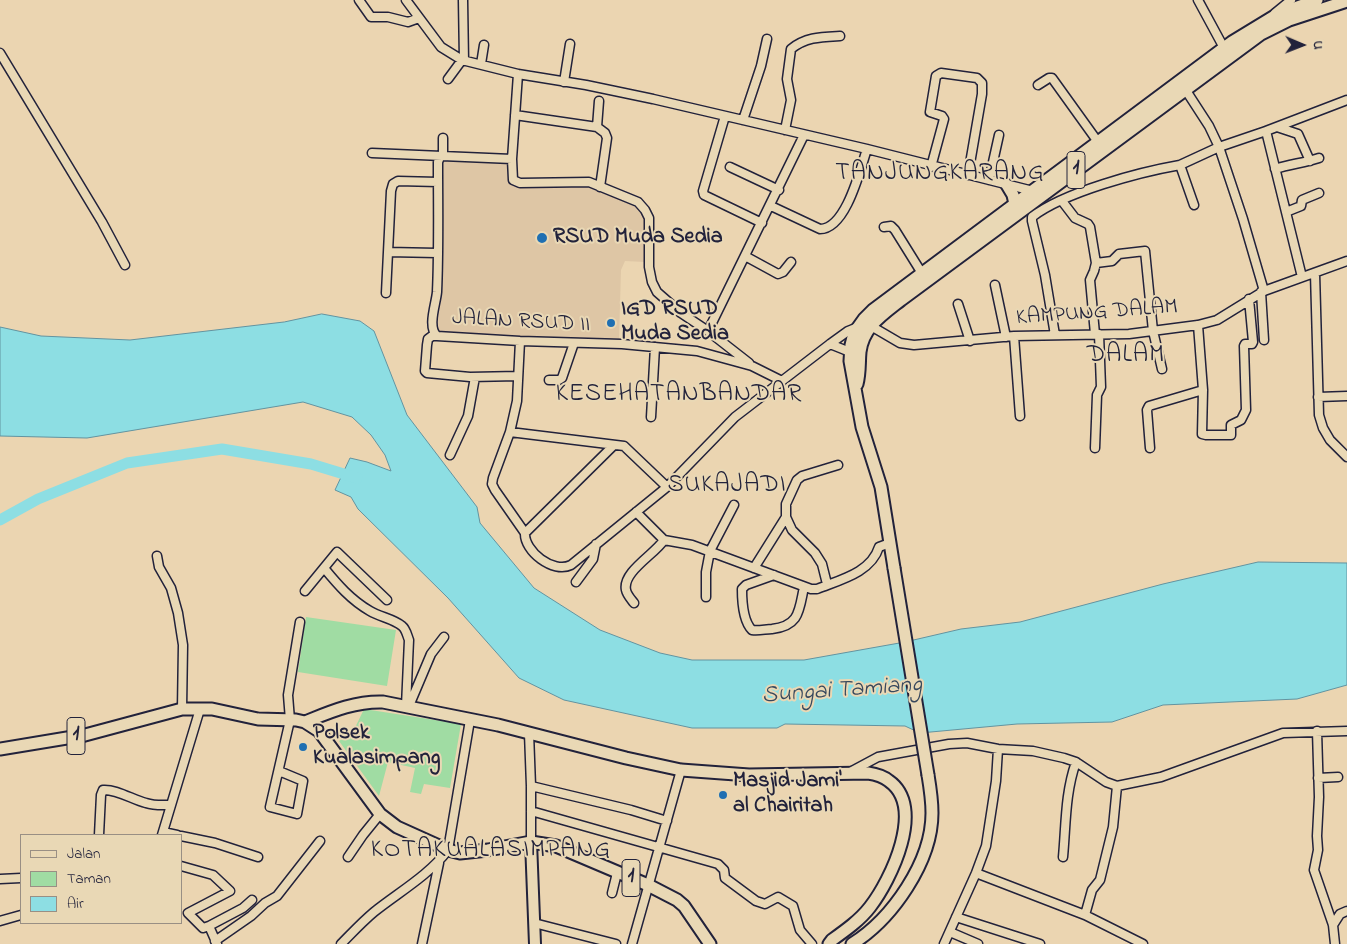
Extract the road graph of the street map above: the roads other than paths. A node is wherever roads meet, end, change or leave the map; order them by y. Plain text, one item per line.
1 (359, 0) edge
2 (406, 0) edge
3 (464, 0) edge
4 (1198, 0) edge
5 (1291, 0) edge
6 (1318, 0) edge
7 (1347, 1) edge
8 (419, 18) junction
9 (1266, 20) junction
10 (840, 36) dead end
11 (767, 39) dead end
12 (570, 44) dead end
13 (484, 45) dead end
14 (1224, 48) junction
15 (0, 53) edge
16 (463, 60) junction
17 (481, 64) junction
18 (518, 74) junction
19 (448, 79) dead end
20 (564, 82) junction
21 (1038, 85) dead end
22 (1185, 89) junction
23 (1347, 100) edge
24 (599, 101) dead end
25 (515, 115) junction
26 (725, 116) junction
27 (744, 120) junction
28 (597, 126) junction
29 (1277, 127) junction
30 (785, 130) junction
31 (1266, 131) junction
32 (804, 135) junction
33 (999, 135) dead end
34 (443, 138) dead end
35 (1098, 142) junction
36 (1219, 148) junction
37 (867, 149) junction
38 (372, 153) dead end
39 (444, 155) junction
40 (1319, 158) dead end
41 (512, 159) junction
42 (1310, 161) junction
43 (1180, 165) junction
44 (730, 167) dead end
45 (931, 167) junction
46 (1275, 169) junction
47 (968, 175) junction
48 (989, 180) junction
49 (438, 182) junction
50 (1007, 185) junction
51 (600, 187) junction
52 (779, 190) junction
53 (1319, 193) dead end
54 (1037, 200) junction
55 (1062, 201) junction
56 (1015, 204) junction
57 (1194, 205) dead end
58 (770, 206) junction
59 (1286, 212) junction
60 (762, 223) junction
61 (884, 227) dead end
62 (971, 242) junction
63 (388, 252) junction
64 (437, 253) junction
65 (745, 256) junction
66 (1347, 261) edge
67 (791, 262) dead end
68 (1096, 263) junction
69 (125, 265) dead end
70 (1315, 273) junction
71 (923, 275) junction
72 (1302, 277) junction
73 (995, 285) dead end
74 (1263, 292) junction
75 (386, 293) dead end
76 (1249, 299) junction
77 (958, 304) dead end
78 (1198, 325) junction
79 (858, 326) junction
80 (871, 326) junction
81 (708, 331) junction
82 (1153, 331) junction
83 (1097, 334) junction
84 (1055, 335) junction
85 (437, 336) junction
86 (1010, 337) junction
87 (1264, 340) dead end
88 (520, 341) junction
89 (970, 341) junction
90 (574, 343) junction
91 (830, 344) junction
92 (655, 347) junction
93 (850, 352) junction
94 (752, 366) junction
95 (1162, 369) dead end
96 (518, 376) junction
97 (475, 377) junction
98 (548, 380) dead end
99 (782, 381) junction
100 (855, 388) junction
101 (1203, 390) junction
102 (1347, 396) edge
103 (1318, 397) junction
104 (1020, 416) dead end
105 (651, 417) dead end
106 (510, 432) junction
107 (614, 445) junction
108 (1096, 448) dead end
109 (1150, 448) dead end
110 (450, 455) dead end
111 (1347, 457) edge
112 (838, 465) dead end
113 (667, 487) junction
114 (734, 506) dead end
115 (636, 512) junction
116 (786, 517) junction
117 (525, 532) junction
118 (664, 540) junction
119 (890, 543) junction
120 (596, 544) junction
121 (710, 551) junction
122 (157, 556) dead end
123 (324, 568) junction
124 (754, 568) junction
125 (774, 575) junction
126 (576, 582) dead end
127 (827, 584) junction
128 (804, 587) junction
129 (305, 591) dead end
130 (706, 597) dead end
131 (387, 600) dead end
132 (634, 603) dead end
133 (300, 622) dead end
134 (444, 637) dead end
135 (408, 706) junction
136 (182, 709) junction
137 (200, 709) junction
138 (322, 715) junction
139 (290, 720) junction
140 (470, 720) junction
141 (305, 722) junction
142 (319, 731) junction
143 (1317, 731) junction
144 (1347, 731) edge
145 (529, 733) junction
146 (0, 749) edge
147 (998, 749) junction
148 (1076, 762) junction
149 (681, 770) junction
150 (279, 771) junction
151 (850, 772) junction
152 (1338, 777) dead end
153 (1318, 778) junction
154 (531, 786) junction
155 (1117, 786) junction
156 (171, 805) junction
157 (532, 811) junction
158 (380, 814) junction
159 (667, 821) junction
160 (99, 834) edge
161 (163, 834) edge
162 (182, 836) edge
163 (320, 841) dead end
164 (531, 842) junction
165 (660, 848) junction
166 (448, 850) junction
167 (258, 856) dead end
168 (348, 857) dead end
169 (1063, 857) dead end
170 (439, 862) junction
171 (182, 866) edge
172 (617, 873) junction
173 (976, 873) junction
174 (20, 878) edge
175 (419, 879) junction
176 (0, 880) edge
177 (648, 885) junction
178 (612, 893) dead end
179 (432, 895) junction
180 (252, 900) dead end
181 (1347, 911) edge
182 (185, 912) edge
183 (20, 915) edge
184 (1085, 915) junction
185 (956, 916) junction
186 (0, 921) edge
187 (534, 923) junction
188 (1333, 925) junction
189 (209, 926) junction
190 (950, 932) junction
191 (216, 942) edge
192 (341, 944) edge
193 (422, 944) edge
194 (535, 944) edge
195 (616, 944) edge
196 (632, 944) edge
197 (710, 944) edge
198 (812, 944) edge
199 (829, 944) edge
200 (852, 944) edge
201 (944, 944) edge
202 (978, 944) edge
203 (1040, 944) edge
204 (1143, 944) edge
205 (1335, 944) edge

1 - 8 street
2 - 8 street
3 - 16 street
4 - 14 street
5 - 9 street
6 - 9 highway, 1
7 - 22 highway, 1
8 - 16 street
9 - 14 highway, 1
10 - 30 street
11 - 27 street
12 - 20 street
13 - 17 street
14 - 35 highway, 1
15 - 69 street
16 - 17 street
16 - 19 street
17 - 18 street
18 - 20 street
18 - 25 street
20 - 26 street
21 - 35 street
22 - 36 street
22 - 54 highway, 1
23 - 29 street
24 - 28 street
25 - 28 street
25 - 41 street
26 - 27 street
26 - 60 street
27 - 30 street
28 - 51 street
29 - 31 street
29 - 42 street
30 - 32 street
31 - 36 street
31 - 46 street
32 - 37 street
32 - 52 street
33 - 48 street
34 - 39 street, JALAN RSUD II
35 - 54 highway, 1
36 - 43 street
36 - 74 street
37 - 45 street
37 - 58 street
38 - 39 street
39 - 41 street
39 - 49 street, JALAN RSUD II
40 - 42 street
41 - 51 street
42 - 46 street
43 - 55 street
43 - 57 street
44 - 52 street
45 - 47 street
45 - 47 street
46 - 59 street
47 - 48 street
48 - 50 street
49 - 63 street
49 - 64 street, JALAN RSUD II
50 - 54 street
50 - 56 highway
51 - 81 street
52 - 58 street
53 - 59 street
54 - 55 street
54 - 56 highway, 1
54 - 62 highway, 1
54 - 84 street
55 - 68 street
56 - 62 highway, 1
58 - 60 street
59 - 72 street
60 - 65 street
61 - 71 street
62 - 71 highway, 1
62 - 80 highway, 1
63 - 64 street
63 - 75 street
64 - 85 street, JALAN RSUD II
65 - 67 street
65 - 81 street
66 - 70 street, KAMPUNG DALAM
68 - 82 street
68 - 83 street
70 - 72 street, KAMPUNG DALAM
70 - 103 street
71 - 79 highway, 1
72 - 74 street, KAMPUNG DALAM
73 - 86 street
74 - 76 street, KAMPUNG DALAM
74 - 87 street
76 - 78 street, KAMPUNG DALAM
76 - 101 street
77 - 89 street
78 - 82 street, KAMPUNG DALAM
78 - 101 street
79 - 91 street
79 - 93 highway, 1
80 - 89 street, KAMPUNG DALAM
80 - 100 highway, 1
81 - 94 street
82 - 83 street, KAMPUNG DALAM
82 - 95 street
83 - 84 street, KAMPUNG DALAM
83 - 108 street
84 - 86 street, KAMPUNG DALAM
85 - 88 street, JALAN RSUD II
85 - 97 street
86 - 89 street, KAMPUNG DALAM
86 - 104 street
88 - 90 street, JALAN RSUD II
88 - 96 street
90 - 92 street, JALAN RSUD II
90 - 98 street
91 - 93 street
91 - 99 street
92 - 94 street, JALAN RSUD II
92 - 105 street
93 - 100 highway, 1
94 - 99 street, JALAN RSUD II
96 - 97 street
96 - 106 street
97 - 110 street
99 - 113 street
100 - 119 highway, 1
101 - 109 street
102 - 103 street
103 - 111 street
106 - 107 street
106 - 117 street
107 - 113 street
107 - 117 street
112 - 116 street
113 - 115 street
114 - 121 street
115 - 118 street
115 - 120 street
116 - 124 street
116 - 127 street
117 - 120 street
118 - 121 street
118 - 132 street
119 - 127 street
119 - 200 highway, 1, bridge
120 - 126 street
121 - 124 street
121 - 130 street
122 - 136 street
123 - 129 street
123 - 131 street
123 - 135 street
124 - 125 street
125 - 128 street
125 - 128 street
127 - 128 street
133 - 139 street
134 - 135 street
135 - 138 highway
135 - 140 highway
136 - 137 highway, 1
136 - 146 highway, 1
137 - 139 highway, 1
137 - 156 street
138 - 141 highway
138 - 142 highway
139 - 141 highway, 1
139 - 150 street
140 - 145 highway
140 - 166 street
141 - 142 highway, 1
142 - 158 highway, 1
143 - 144 street
143 - 153 street
143 - 155 street
145 - 149 highway
145 - 154 street
147 - 148 street
147 - 151 street
147 - 173 street
148 - 155 street
148 - 169 street
149 - 151 highway
149 - 159 street
150 - 150 street
151 - 199 highway
152 - 153 street
153 - 188 street
154 - 157 street
154 - 159 street
155 - 184 street
156 - 160 street
156 - 161 street
157 - 164 street
157 - 165 street
158 - 166 highway, 1
158 - 168 street
159 - 165 street
162 - 167 street
163 - 191 street
164 - 166 highway, 1
164 - 172 highway, 1
164 - 187 main road
165 - 177 street
165 - 198 street
166 - 170 street
170 - 175 street
170 - 179 street
171 - 182 street
172 - 177 highway, 1
172 - 178 street
173 - 184 street
173 - 185 street
174 - 176 street
175 - 179 street
175 - 192 street
177 - 196 street
177 - 197 highway, 1
179 - 193 street
180 - 189 street
181 - 188 street
182 - 189 street
183 - 186 street
184 - 204 street
185 - 190 street
185 - 203 street
187 - 194 main road
187 - 195 street
188 - 205 street
189 - 191 street
190 - 201 street
190 - 202 street

